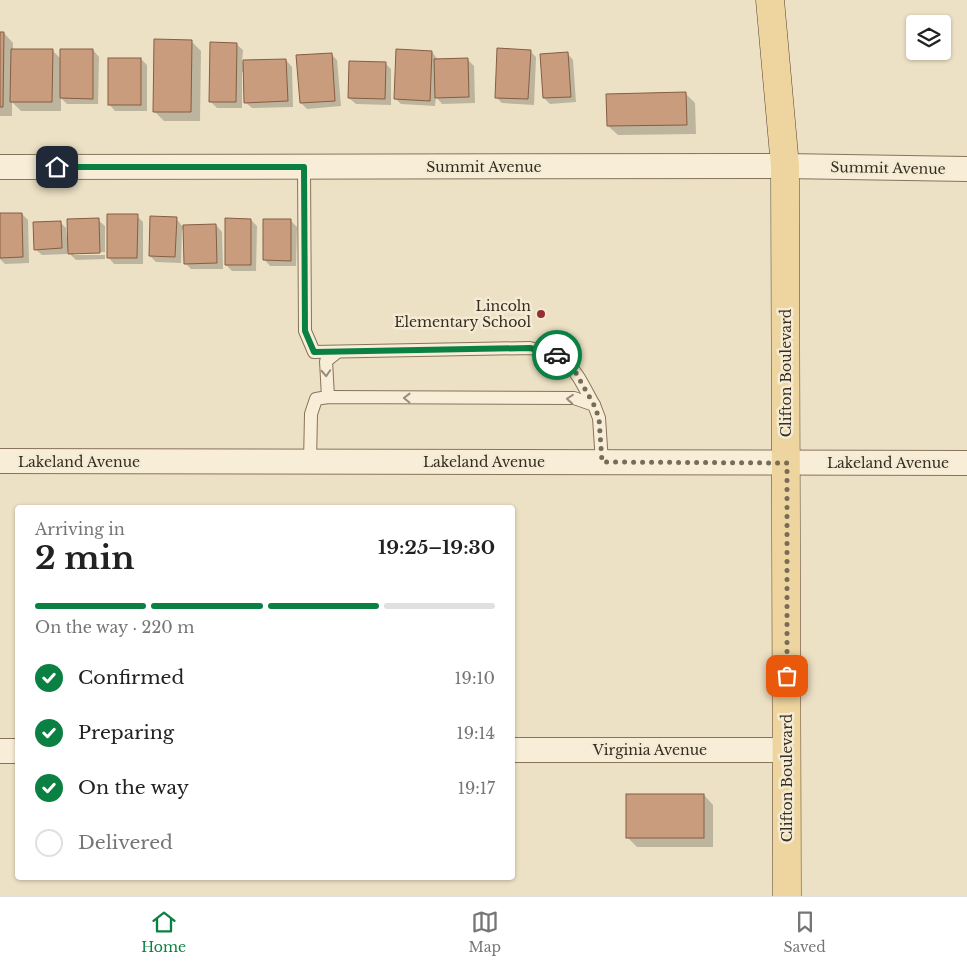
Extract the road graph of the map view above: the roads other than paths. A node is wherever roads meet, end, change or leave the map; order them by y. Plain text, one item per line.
1 (770, 0) edge
2 (785, 166) junction
3 (0, 167) edge
4 (304, 167) junction
5 (967, 169) edge
6 (336, 352) junction
7 (328, 397) junction
8 (594, 405) junction
9 (0, 462) edge
10 (310, 462) junction
11 (602, 462) junction
12 (787, 463) junction
13 (967, 463) edge
14 (515, 750) edge
15 (787, 750) junction
16 (0, 751) edge
17 (15, 751) edge
18 (787, 896) edge

1 - 2 main road, Clifton Boulevard
2 - 4 street, Summit Avenue
2 - 5 street, Summit Avenue
2 - 12 main road, Clifton Boulevard
3 - 4 street, Summit Avenue
4 - 6 lane
6 -> 7 lane
6 - 8 lane
8 -> 7 lane
7 - 10 lane
8 - 11 lane
9 - 10 street, Lakeland Avenue
10 - 11 street, Lakeland Avenue
11 - 12 street, Lakeland Avenue
12 - 13 street, Lakeland Avenue
12 - 15 main road, Clifton Boulevard
14 - 15 street, Virginia Avenue
15 - 18 main road, Clifton Boulevard
16 - 17 street

